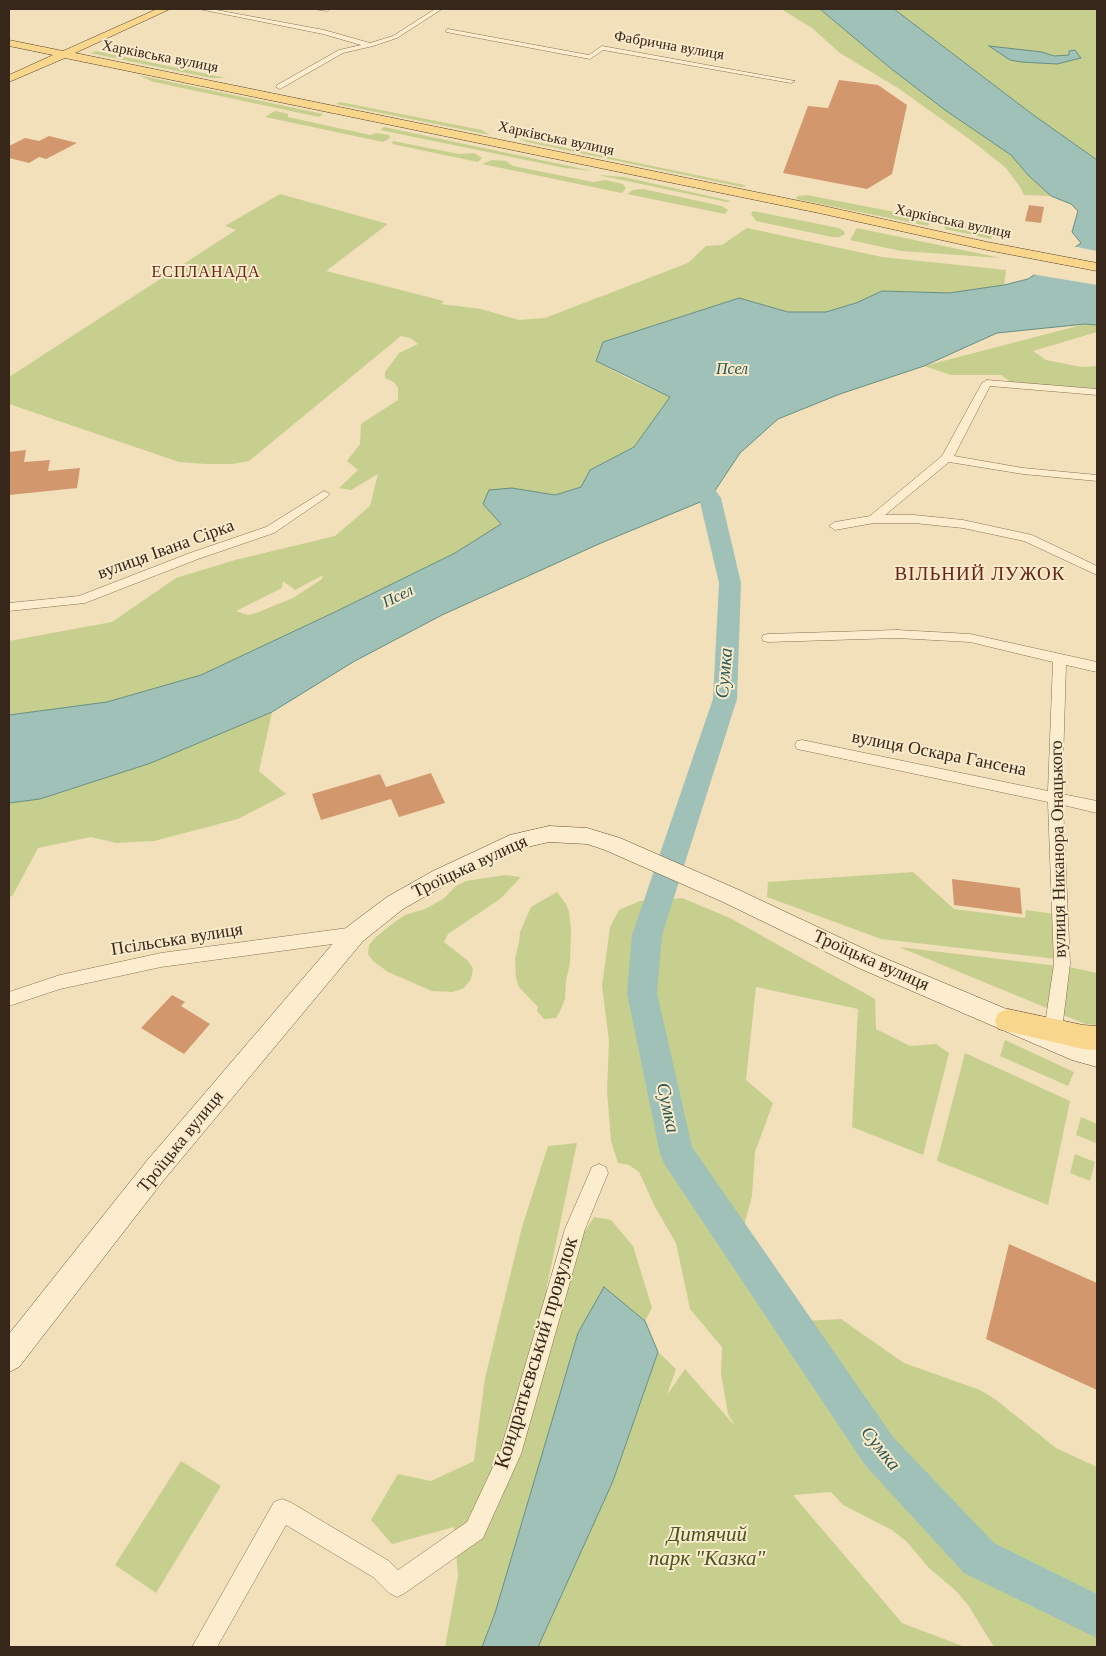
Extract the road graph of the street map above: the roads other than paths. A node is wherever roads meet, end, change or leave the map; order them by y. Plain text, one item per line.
1 (161, 9) edge
2 (202, 9) edge
3 (316, 9) edge
4 (439, 9) edge
5 (325, 10) edge
6 (430, 16) junction
7 (438, 18) dead end
8 (463, 23) dead end
9 (9, 43) edge
10 (371, 45) junction
11 (63, 54) junction
12 (9, 79) edge
13 (790, 81) dead end
14 (280, 88) dead end
15 (1097, 267) edge
16 (1097, 392) edge
17 (947, 458) junction
18 (1097, 478) edge
19 (324, 494) dead end
20 (874, 519) junction
21 (835, 526) dead end
22 (1097, 571) edge
23 (9, 607) edge
24 (768, 638) dead end
25 (1060, 658) junction
26 (1097, 667) edge
27 (802, 745) dead end
28 (1054, 796) junction
29 (1097, 807) edge
30 (355, 934) junction
31 (9, 999) edge
32 (1008, 1021) junction
33 (1053, 1035) junction
34 (1097, 1038) edge
35 (1097, 1056) edge
36 (1097, 1070) edge
37 (599, 1173) dead end
38 (9, 1357) edge
39 (204, 1647) edge

1 - 11 main road
2 - 10 street
3 - 5 street
4 - 6 street
6 - 7 street
6 - 10 street
8 - 13 street, Фабрична вулиця
9 - 11 main road, Харківська вулиця
10 - 14 street
11 - 12 main road
11 - 15 main road, Харківська вулиця
16 - 17 street
17 - 18 street
17 - 20 street
19 - 23 street, вулиця Івана Сірка
20 - 21 street
20 - 22 street
24 - 25 street
25 - 26 street
25 - 28 street, вулиця Никанора Онацького
27 - 28 street, вулиця Оскара Гансена
28 - 29 street, вулиця Оскара Гансена
28 - 33 street, вулиця Никанора Онацького
30 - 31 street, Псільська вулиця
30 - 32 main road, Троїцька вулиця
30 - 38 main road, Троїцька вулиця
32 - 33 main road
32 - 36 main road, Троїцька вулиця
33 - 34 main road
33 - 35 main road
37 - 39 street, Кондратьєвський провулок

